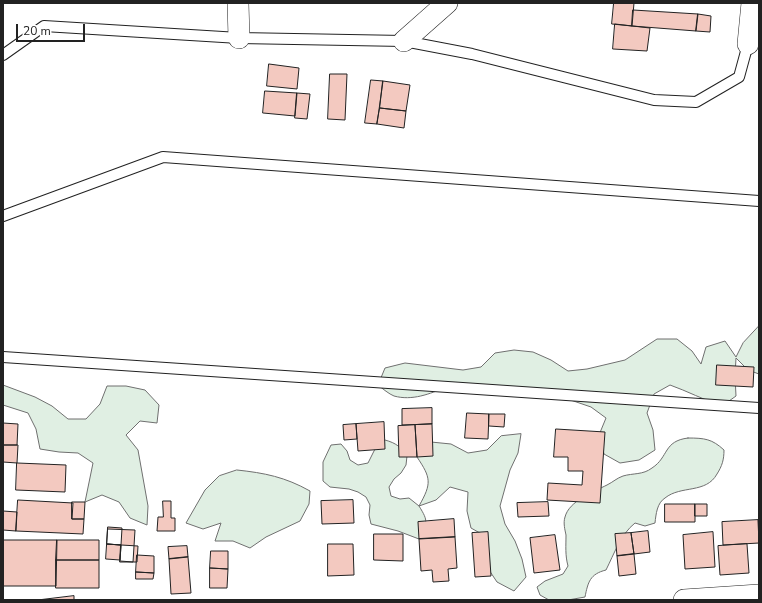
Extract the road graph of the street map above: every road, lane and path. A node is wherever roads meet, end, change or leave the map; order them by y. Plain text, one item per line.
1 (238, 3) edge
2 (447, 3) edge
3 (752, 3) edge
4 (239, 38) junction
5 (404, 41) junction
6 (748, 44) joint
7 (3, 55) edge
8 (759, 201) edge
9 (3, 216) edge
10 (3, 357) edge
11 (759, 408) edge
12 (759, 595) edge
13 (684, 600) edge

1 - 4 street
2 - 5 street
3 - 6 street
4 - 5 lane
4 - 7 lane
5 - 6 lane
8 - 9 lane
10 - 11 lane
12 - 13 street

